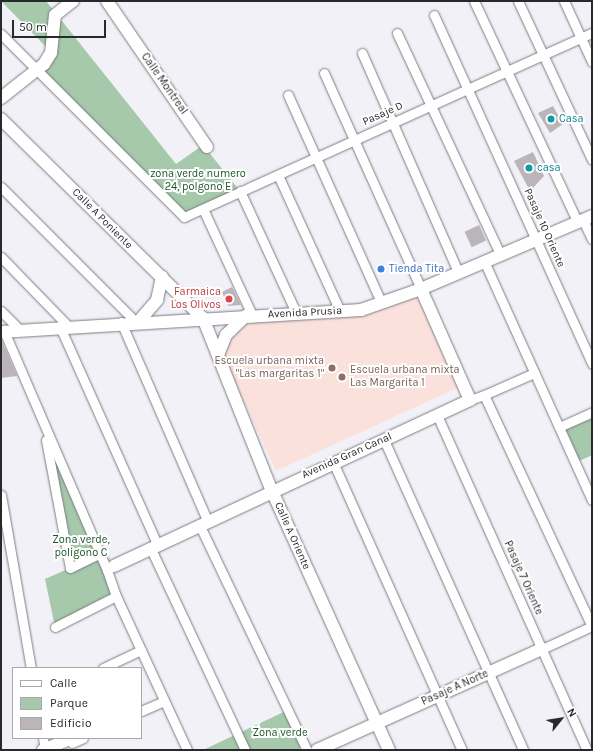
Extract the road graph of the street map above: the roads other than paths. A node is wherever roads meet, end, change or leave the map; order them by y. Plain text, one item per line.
1 (73, 1) edge
2 (107, 1) edge
3 (474, 1) edge
4 (518, 1) edge
5 (564, 1) edge
6 (434, 15) dead end
7 (397, 33) dead end
8 (592, 33) edge
9 (1, 34) edge
10 (581, 38) junction
11 (362, 53) dead end
12 (543, 55) junction
13 (592, 62) edge
14 (36, 70) junction
15 (507, 71) junction
16 (324, 73) dead end
17 (467, 89) junction
18 (288, 95) dead end
19 (1, 98) edge
20 (431, 106) junction
21 (1, 119) edge
22 (393, 122) junction
23 (354, 140) junction
24 (207, 147) dead end
25 (316, 157) junction
26 (592, 160) edge
27 (278, 175) junction
28 (1, 187) edge
29 (240, 192) junction
30 (203, 208) junction
31 (584, 220) edge
32 (592, 239) edge
33 (537, 240) junction
34 (500, 254) junction
35 (1, 257) edge
36 (484, 261) junction
37 (458, 272) junction
38 (162, 277) junction
39 (421, 289) junction
40 (381, 302) junction
41 (1, 311) edge
42 (340, 311) junction
43 (296, 313) junction
44 (249, 316) junction
45 (203, 318) junction
46 (137, 321) junction
47 (121, 322) junction
48 (64, 326) junction
49 (20, 330) junction
50 (3, 332) edge
51 (218, 355) junction
52 (592, 364) edge
53 (534, 372) junction
54 (484, 395) junction
55 (470, 400) junction
56 (592, 412) edge
57 (437, 415) junction
58 (43, 422) junction
59 (559, 427) junction
60 (384, 440) junction
61 (333, 462) junction
62 (272, 491) junction
63 (1, 495) edge
64 (592, 500) edge
65 (203, 522) junction
66 (153, 545) junction
67 (99, 554) junction
68 (111, 568) junction
69 (116, 596) junction
70 (592, 626) edge
71 (54, 627) dead end
72 (542, 649) junction
73 (141, 650) junction
74 (31, 667) edge
75 (105, 667) edge
76 (488, 673) junction
77 (438, 696) junction
78 (164, 701) junction
79 (142, 711) edge
80 (377, 723) junction
81 (81, 739) edge
82 (70, 743) edge
83 (44, 746) edge
84 (186, 750) edge
85 (245, 750) edge
86 (307, 750) edge
87 (317, 750) edge
88 (389, 750) edge
89 (462, 750) edge
90 (523, 750) edge
91 (587, 750) edge

1 - 14 street
2 - 24 street, Calle Montreal
3 - 15 street
4 - 12 street
5 - 10 street
6 - 17 street, Pasaje 10 Oriente
7 - 20 street
8 - 10 street, Pasaje D
9 - 14 street
10 - 12 street, Pasaje D
10 - 13 street
11 - 22 street
12 - 15 street, Pasaje D
12 - 26 street
14 - 19 street
14 - 30 street, Pasaje D
15 - 17 street, Pasaje D
15 - 31 street
16 - 23 street
17 - 20 street, Pasaje D
17 - 33 street, Pasaje 10 Oriente
18 - 25 street
20 - 22 street, Pasaje D
20 - 34 street
21 - 38 street, Calle A Poniente
22 - 23 street, Pasaje D
22 - 37 street
23 - 25 street, Pasaje D
23 - 39 street
25 - 27 street, Pasaje D
25 - 40 street
27 - 29 street, Pasaje D
27 - 42 street
28 - 46 street
29 - 30 street, Pasaje D
29 - 43 street
30 - 44 street
31 - 32 street
31 - 33 street, Avenida Prusia
33 - 34 street, Avenida Prusia
33 - 52 street, Pasaje 10 Oriente
34 - 36 street, Avenida Prusia
35 - 48 street
36 - 37 street, Avenida Prusia
36 - 53 street
37 - 39 street, Avenida Prusia
38 - 45 street, Calle A Poniente
38 - 46 street
39 - 40 street, Avenida Prusia
39 - 55 street
40 - 42 street, Avenida Prusia
41 - 49 street
42 - 43 street, Avenida Prusia
43 - 44 street, Avenida Prusia
44 - 45 street, Avenida Prusia
44 - 51 street
45 - 46 street, Avenida Prusia
45 - 51 street, Calle A Oriente
46 - 47 street, Avenida Prusia
47 - 48 street, Avenida Prusia
47 - 65 street
48 - 49 street, Avenida Prusia
48 - 66 street
49 - 50 street, Avenida Prusia
50 - 58 street
51 - 62 street, Calle A Oriente
53 - 54 street
53 - 59 street
54 - 55 street
54 - 70 street
55 - 57 street, Avenida Gran Canal
56 - 59 street
57 - 60 street, Avenida Gran Canal
57 - 72 street, Pasaje 7 Oriente
58 - 67 street
58 - 67 street
59 - 64 street
60 - 61 street, Avenida Gran Canal
60 - 76 street
61 - 62 street, Avenida Gran Canal
61 - 77 street
62 - 65 street, Avenida Gran Canal
62 - 80 street, Calle A Oriente
63 - 74 street
65 - 66 street, Avenida Gran Canal
65 - 86 street
66 - 68 street, Avenida Gran Canal
66 - 85 street
67 - 68 street
68 - 69 street
69 - 71 street
69 - 73 street
70 - 72 street, Pasaje A Norte
72 - 76 street, Pasaje A Norte
72 - 91 street, Pasaje 7 Oriente
73 - 75 street
73 - 78 street
76 - 77 street, Pasaje A Norte
76 - 90 street
77 - 80 street, Pasaje A Norte
77 - 89 street
78 - 79 street
78 - 84 street
80 - 87 street, Pasaje A Norte
80 - 88 street, Calle A Oriente
81 - 82 street
82 - 83 street

